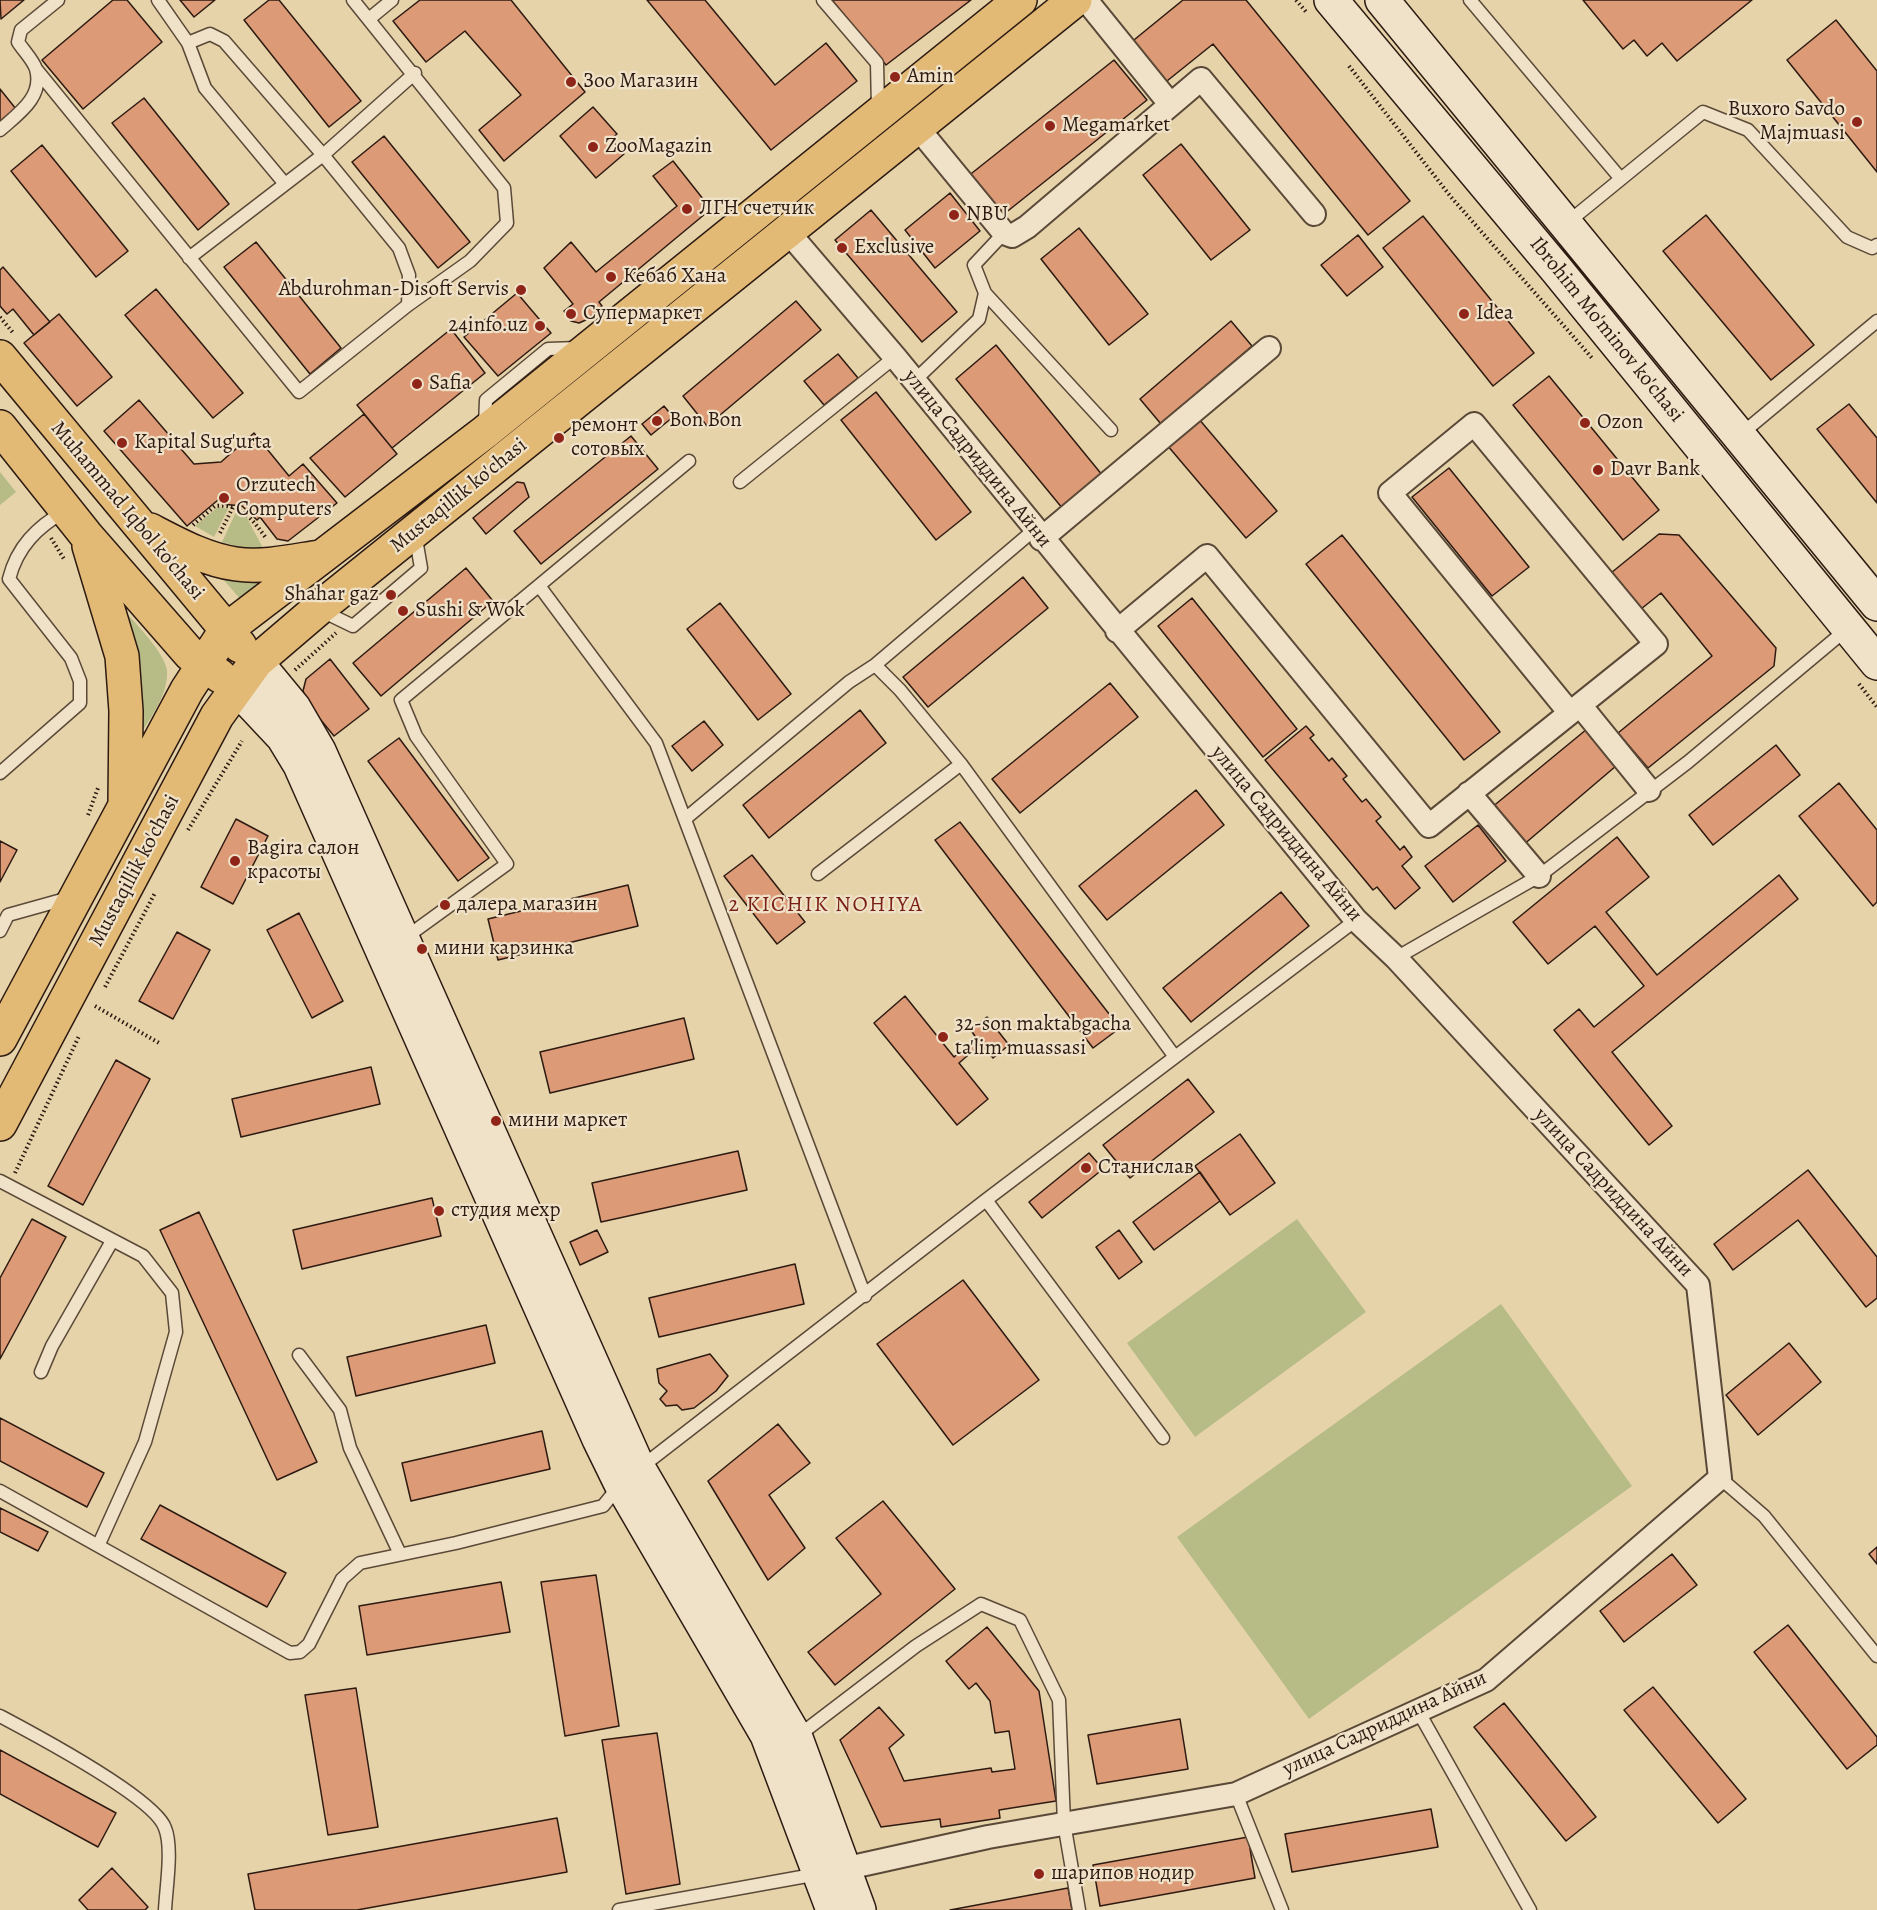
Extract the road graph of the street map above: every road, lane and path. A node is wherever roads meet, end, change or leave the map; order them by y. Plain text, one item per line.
1 (58, 0) edge
2 (158, 0) edge
3 (353, 0) edge
4 (392, 0) edge
5 (823, 0) edge
6 (1020, 0) edge
7 (1075, 0) edge
8 (1086, 0) edge
9 (1296, 0) edge
10 (1382, 0) edge
11 (1470, 0) edge
12 (1320, 9) edge
13 (369, 20) junction
14 (188, 43) junction
15 (1344, 60) dead end
16 (36, 69) junction
17 (415, 73) junction
18 (1170, 104) junction
19 (878, 115) junction
20 (917, 127) junction
21 (0, 130) edge
22 (323, 155) junction
23 (1621, 179) junction
24 (285, 184) junction
25 (1451, 196) dead end
26 (1314, 214) dead end
27 (1566, 224) junction
28 (788, 232) junction
29 (1004, 233) junction
30 (1877, 245) edge
31 (189, 258) junction
32 (985, 293) junction
33 (408, 304) junction
34 (0, 317) edge
35 (1877, 321) edge
36 (7, 346) edge
37 (1269, 348) dead end
38 (894, 357) junction
39 (914, 381) junction
40 (0, 427) edge
41 (1111, 430) dead end
42 (1739, 436) junction
43 (688, 461) dead end
44 (740, 482) dead end
45 (233, 507) junction
46 (76, 523) junction
47 (144, 527) junction
48 (186, 530) dead end
49 (219, 535) dead end
50 (1038, 535) junction
51 (270, 543) dead end
52 (321, 557) junction
53 (540, 587) junction
54 (1877, 604) edge
55 (1848, 628) junction
56 (226, 630) junction
57 (1117, 631) junction
58 (256, 662) junction
59 (202, 663) junction
60 (1877, 663) edge
61 (875, 665) junction
62 (237, 688) junction
63 (1575, 709) junction
64 (242, 741) dead end
65 (961, 764) junction
66 (0, 773) edge
67 (1649, 790) junction
68 (1469, 793) junction
69 (125, 808) junction
70 (685, 819) junction
71 (184, 837) dead end
72 (818, 874) dead end
73 (1539, 876) junction
74 (158, 888) dead end
75 (79, 895) junction
76 (1356, 920) junction
77 (0, 931) edge
78 (403, 939) junction
79 (1396, 958) junction
80 (95, 1006) junction
81 (90, 1015) dead end
82 (80, 1034) dead end
83 (0, 1039) edge
84 (161, 1044) dead end
85 (1176, 1057) junction
86 (0, 1124) edge
87 (4, 1184) edge
88 (986, 1200) junction
89 (112, 1241) junction
90 (865, 1296) junction
91 (299, 1355) dead end
92 (41, 1372) dead end
93 (1163, 1438) dead end
94 (630, 1476) junction
95 (1720, 1478) junction
96 (0, 1491) edge
97 (99, 1544) junction
98 (400, 1554) junction
99 (1877, 1656) edge
100 (1417, 1709) junction
101 (0, 1716) edge
102 (796, 1737) junction
103 (1236, 1794) junction
104 (1064, 1823) junction
105 (843, 1869) junction
106 (165, 1910) edge
107 (619, 1910) edge
108 (833, 1910) edge
109 (859, 1910) edge
110 (1079, 1910) edge
111 (1282, 1910) edge
112 (1530, 1910) edge

1 - 16 lane
2 - 14 lane
3 - 13 lane
4 - 13 lane
5 - 19 lane
6 - 19 main road, Mustaqillik ko'chasi
7 - 20 main road, Mustaqillik ko'chasi
8 - 18 street
9 - 12 path
10 - 27 main road, Ibrohim Mo'minov ko'chasi
11 - 23 lane
12 - 55 main road, Ibrohim Mo'minov ko'chasi
13 - 17 lane
14 - 22 lane
14 - 24 lane
15 - 25 path
16 - 21 lane
16 - 31 lane
17 - 22 lane
17 - 33 lane
18 - 26 street
18 - 29 street
19 - 52 main road, Mustaqillik ko'chasi
20 - 28 main road, Mustaqillik ko'chasi
20 - 29 street
22 - 24 lane
22 - 33 lane
23 - 27 lane
23 - 30 lane
24 - 31 lane
27 - 42 main road, Ibrohim Mo'minov ko'chasi
28 - 38 street, улица Садриддина Айни
28 - 58 main road, Mustaqillik ko'chasi
29 - 32 lane
31 - 33 lane
32 - 39 lane
32 - 41 lane
34 - 36 path
35 - 42 lane
36 - 47 main road, Muhammad Iqbol ko'chasi
37 - 50 street
38 - 39 street, улица Садриддина Айни
38 - 44 lane
39 - 50 street, улица Садриддина Айни
40 - 46 main road, Muhammad Iqbol ko'chasi
42 - 54 main road, Ibrohim Mo'minov ko'chasi
43 - 53 lane
45 - 48 path
45 - 49 path
45 - 51 path
46 - 59 main road, Muhammad Iqbol ko'chasi
46 - 66 lane
46 - 69 main road
47 - 52 main road
47 - 56 main road, Muhammad Iqbol ko'chasi
50 - 57 street, улица Садриддина Айни
50 - 61 lane
52 - 56 main road, Mustaqillik ko'chasi
53 - 70 lane
53 - 78 lane
55 - 60 main road, Ibrohim Mo'minov ko'chasi
55 - 67 lane
56 - 58 main road, Muhammad Iqbol ko'chasi
56 - 59 main road, Mustaqillik ko'chasi
57 - 68 street
57 - 76 street, улица Садриддина Айни
58 - 62 main road, Mustaqillik ko'chasi
58 - 78 main road
59 - 62 main road, Muhammad Iqbol ko'chasi
59 - 69 main road, Mustaqillik ko'chasi
61 - 65 lane
61 - 70 lane
62 - 86 main road, Mustaqillik ko'chasi
62 - 94 main road
63 - 63 street
63 - 67 street
63 - 68 street
64 - 71 path
65 - 72 lane
65 - 85 lane
67 - 73 lane
68 - 73 street
69 - 75 main road, Mustaqillik ko'chasi
70 - 90 lane
73 - 79 lane
74 - 80 path
75 - 77 lane
75 - 83 main road, Mustaqillik ko'chasi
76 - 79 street, улица Садриддина Айни
76 - 85 lane
78 - 94 main road
79 - 95 street, улица Садриддина Айни
80 - 81 path
80 - 84 path
82 - 87 path
85 - 88 lane
87 - 89 lane
88 - 90 lane
88 - 93 lane
89 - 92 lane
89 - 97 lane
90 - 94 lane
91 - 98 lane
94 - 98 lane
94 - 102 main road
94 - 108 main road
95 - 99 lane
95 - 100 street, улица Садриддина Айни
96 - 97 lane
97 - 98 lane
100 - 103 street, улица Садриддина Айни
100 - 112 lane
101 - 106 lane
102 - 104 lane
102 - 105 main road
103 - 104 street, улица Садриддина Айни
103 - 111 lane
104 - 105 street, улица Садриддина Айни
104 - 110 lane
105 - 107 lane
105 - 109 main road

